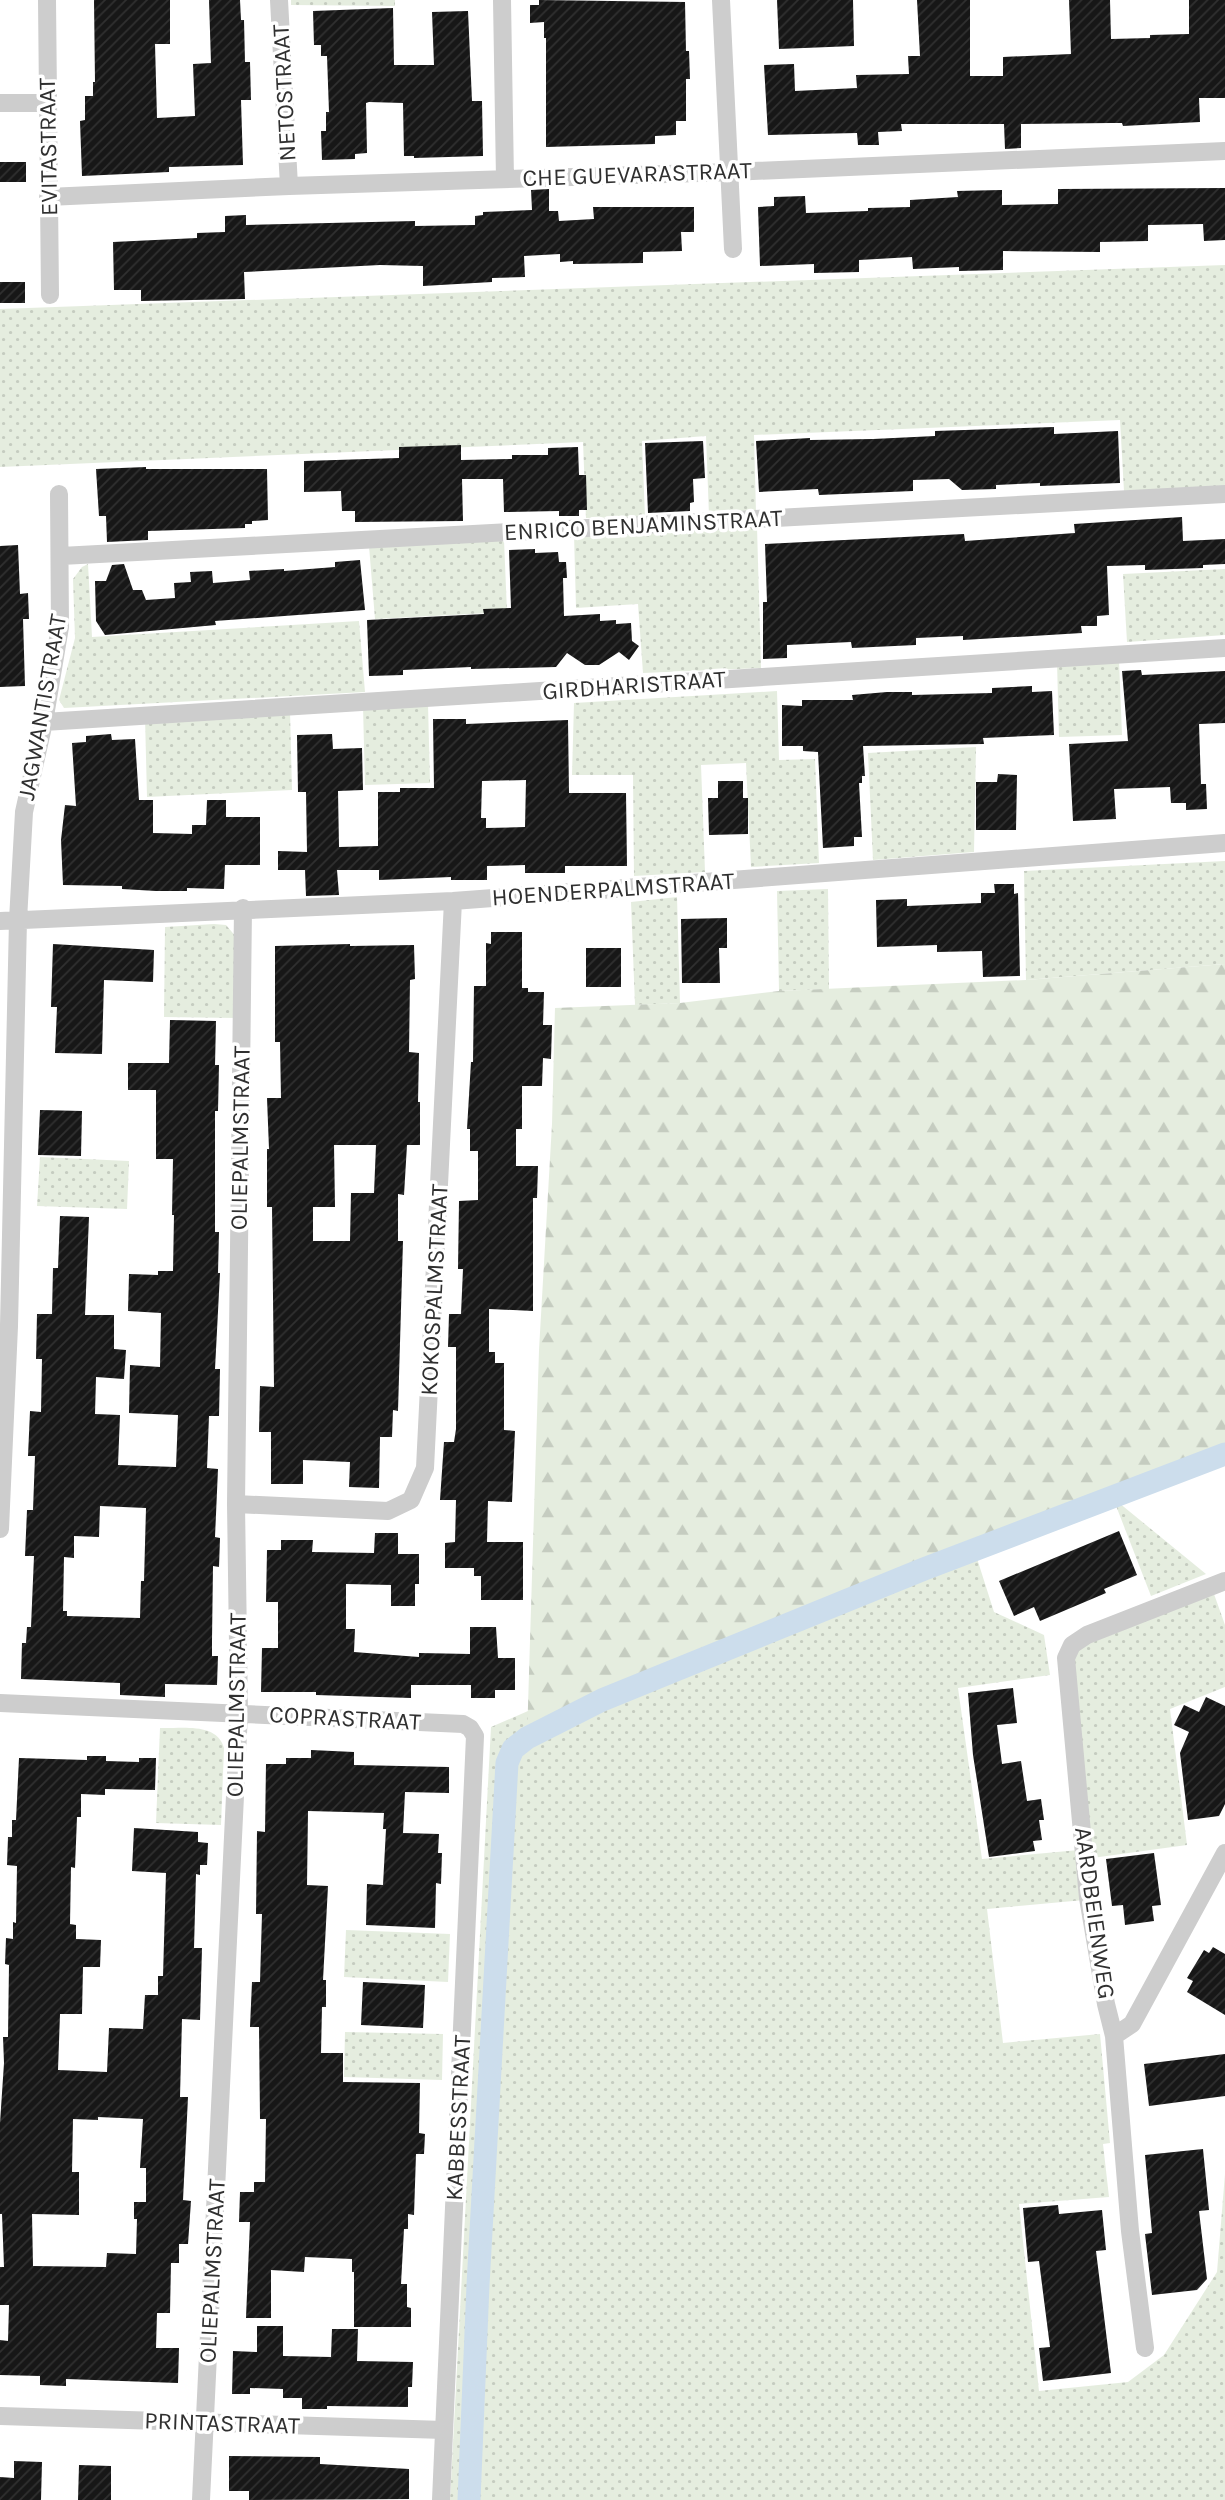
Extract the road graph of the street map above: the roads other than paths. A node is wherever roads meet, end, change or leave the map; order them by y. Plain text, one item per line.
1 (47, 0) edge
2 (279, 0) edge
3 (502, 0) edge
4 (721, 0) edge
5 (0, 103) edge
6 (47, 103) junction
7 (1225, 151) edge
8 (731, 172) junction
9 (505, 179) junction
10 (289, 186) junction
11 (48, 197) junction
12 (733, 249) dead end
13 (50, 295) dead end
14 (59, 494) dead end
15 (1225, 494) edge
16 (61, 556) junction
17 (1225, 648) edge
18 (44, 722) junction
19 (1225, 843) edge
20 (453, 901) junction
21 (243, 908) junction
22 (9, 921) edge
23 (236, 1504) junction
24 (0, 1529) edge
25 (1225, 1581) edge
26 (0, 1703) edge
27 (239, 1713) junction
28 (475, 1736) joint
29 (1225, 1853) edge
30 (1114, 2036) junction
31 (1145, 2348) dead end
32 (0, 2416) edge
33 (205, 2423) junction
34 (444, 2430) junction
35 (201, 2500) edge
36 (440, 2500) edge

1 - 6 street, EVITASTRAAT
2 - 10 street, NETOSTRAAT
3 - 9 street
4 - 8 street
5 - 6 street
6 - 11 street, EVITASTRAAT
7 - 8 street, CHE GUEVARASTRAAT
8 - 9 street, CHE GUEVARASTRAAT
8 - 12 street
9 - 10 street, CHE GUEVARASTRAAT
10 - 11 street, CHE GUEVARASTRAAT
11 - 13 street, EVITASTRAAT
14 - 16 street, JAGWANTISTRAAT
15 - 16 street, ENRICO BENJAMINSTRAAT
16 - 18 street, JAGWANTISTRAAT
17 - 18 street, GIRDHARISTRAAT
18 - 22 street, JAGWANTISTRAAT
19 - 20 street, HOENDERPALMSTRAAT
20 - 21 street, HOENDERPALMSTRAAT
20 - 23 street, KOKOSPALMSTRAAT
21 - 22 street, HOENDERPALMSTRAAT
21 - 23 street, OLIEPALMSTRAAT
22 - 24 street, JAGWANTISTRAAT
23 - 27 street, OLIEPALMSTRAAT
25 - 30 street, AARDBEIENWEG
26 - 27 street, COPRASTRAAT
27 - 28 street, COPRASTRAAT
27 - 33 street, OLIEPALMSTRAAT
28 - 34 street, KABBESSTRAAT
29 - 30 street
30 - 31 street, AARDBEIENWEG
32 - 33 street, PRINTASTRAAT
33 - 34 street, PRINTASTRAAT
33 - 35 street, OLIEPALMSTRAAT
34 - 36 street, KABBESSTRAAT

